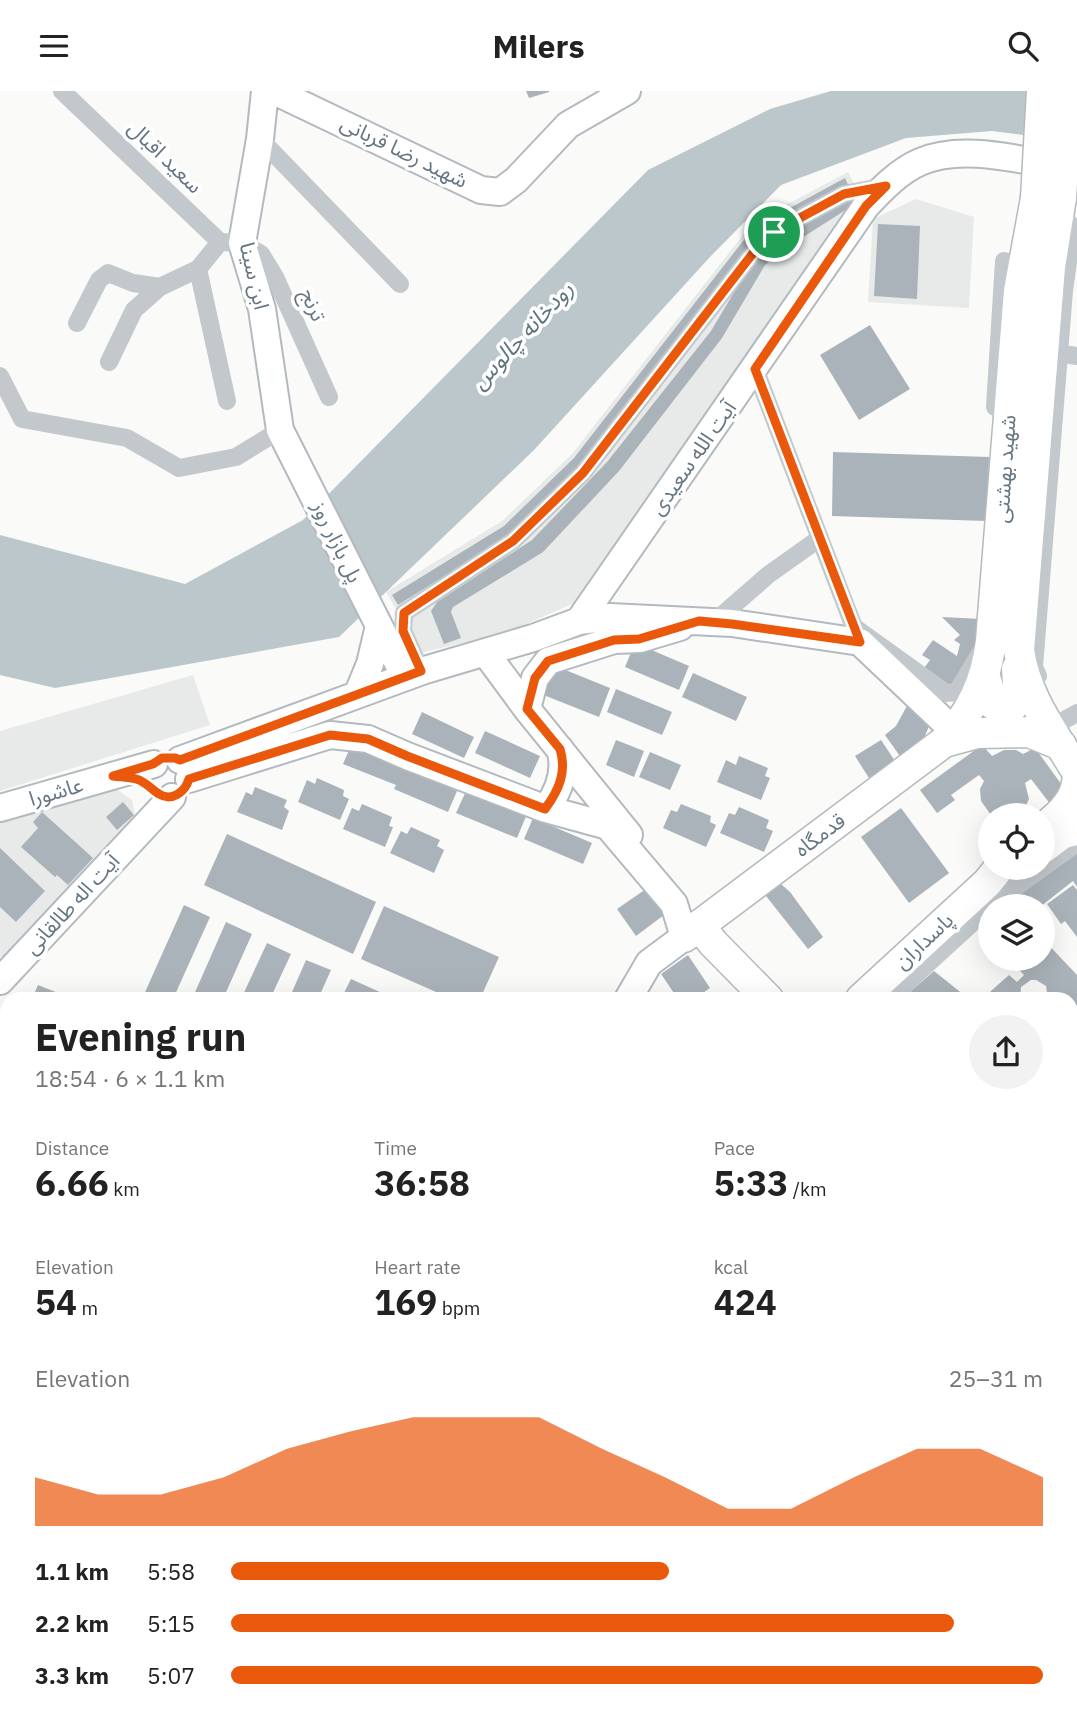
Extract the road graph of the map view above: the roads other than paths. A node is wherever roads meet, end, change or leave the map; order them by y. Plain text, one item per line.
1 (62, 91) edge
2 (265, 91) edge
3 (274, 91) edge
4 (627, 91) edge
5 (1042, 91) edge
6 (1068, 91) edge
7 (260, 139) junction
8 (1077, 168) edge
9 (886, 186) junction
10 (1061, 214) edge
11 (231, 242) junction
12 (1004, 261) dead end
13 (198, 269) junction
14 (400, 284) dead end
15 (160, 287) junction
16 (77, 323) dead end
17 (1060, 353) edge
18 (109, 362) dead end
19 (755, 369) junction
20 (0, 376) edge
21 (329, 397) dead end
22 (227, 401) dead end
23 (280, 430) junction
24 (296, 458) joint
25 (820, 538) junction
26 (579, 621) junction
27 (706, 622) junction
28 (379, 626) junction
29 (857, 635) junction
30 (1019, 650) junction
31 (485, 652) junction
32 (413, 674) junction
33 (985, 677) junction
34 (358, 693) junction
35 (527, 709) junction
36 (1077, 713) edge
37 (949, 736) junction
38 (1062, 738) edge
39 (560, 749) junction
40 (1077, 772) edge
41 (166, 779) junction
42 (1077, 782) edge
43 (0, 808) edge
44 (545, 809) junction
45 (1055, 819) edge
46 (1077, 830) edge
47 (1055, 839) edge
48 (1077, 843) edge
49 (988, 880) edge
50 (692, 931) junction
51 (0, 981) edge
52 (632, 992) edge
53 (761, 992) edge
54 (879, 992) edge
55 (881, 992) edge

1 - 11 street, سعید اقبال
2 - 7 main road, ابن سینا
3 - 4 main road, شهید رضا قربانی
5 - 10 main road, bridge
6 - 10 main road, bridge
7 - 11 main road, ابن سینا
7 - 14 street
8 - 9 main road, آیت الله سعیدی
9 - 19 main road, آیت الله سعیدی
9 - 32 street
10 - 17 main road, شهید بهشتی
10 - 33 main road, شهید بهشتی
11 - 13 street
11 - 21 street, ترنج
11 - 23 main road, ابن سینا
12 - 29 street
13 - 15 street
13 - 22 street
15 - 16 street
15 - 18 street
17 - 30 main road, شهید بهشتی
17 - 38 street
19 - 25 street
19 - 26 main road, آیت الله سعیدی
20 - 23 street
23 - 24 main road, ابن سینا
24 - 28 main road, پل بازار روز
25 - 27 street
25 - 29 street
26 - 27 main road
26 - 31 main road
27 - 29 main road
27 - 35 main road
28 - 32 main road
28 - 34 main road
29 - 37 main road
30 - 33 main road
30 - 38 main road, شهید بهشتی
31 - 32 main road
31 - 35 main road
32 - 34 main road
33 - 37 main road, شهید بهشتی
34 - 41 main road
35 - 39 main road
36 - 38 street
37 - 38 main road
37 - 50 main road, قدمگاه
38 - 40 main road, شهید بهشتی
39 - 44 main road
39 - 50 main road
41 - 43 main road, عاشورا
41 - 44 main road
41 - 51 main road, آیت اله طالقانی
42 - 45 main road
44 - 50 main road
46 - 47 main road
48 - 55 street
49 - 54 main road, پاسداران
50 - 52 main road
50 - 53 main road

